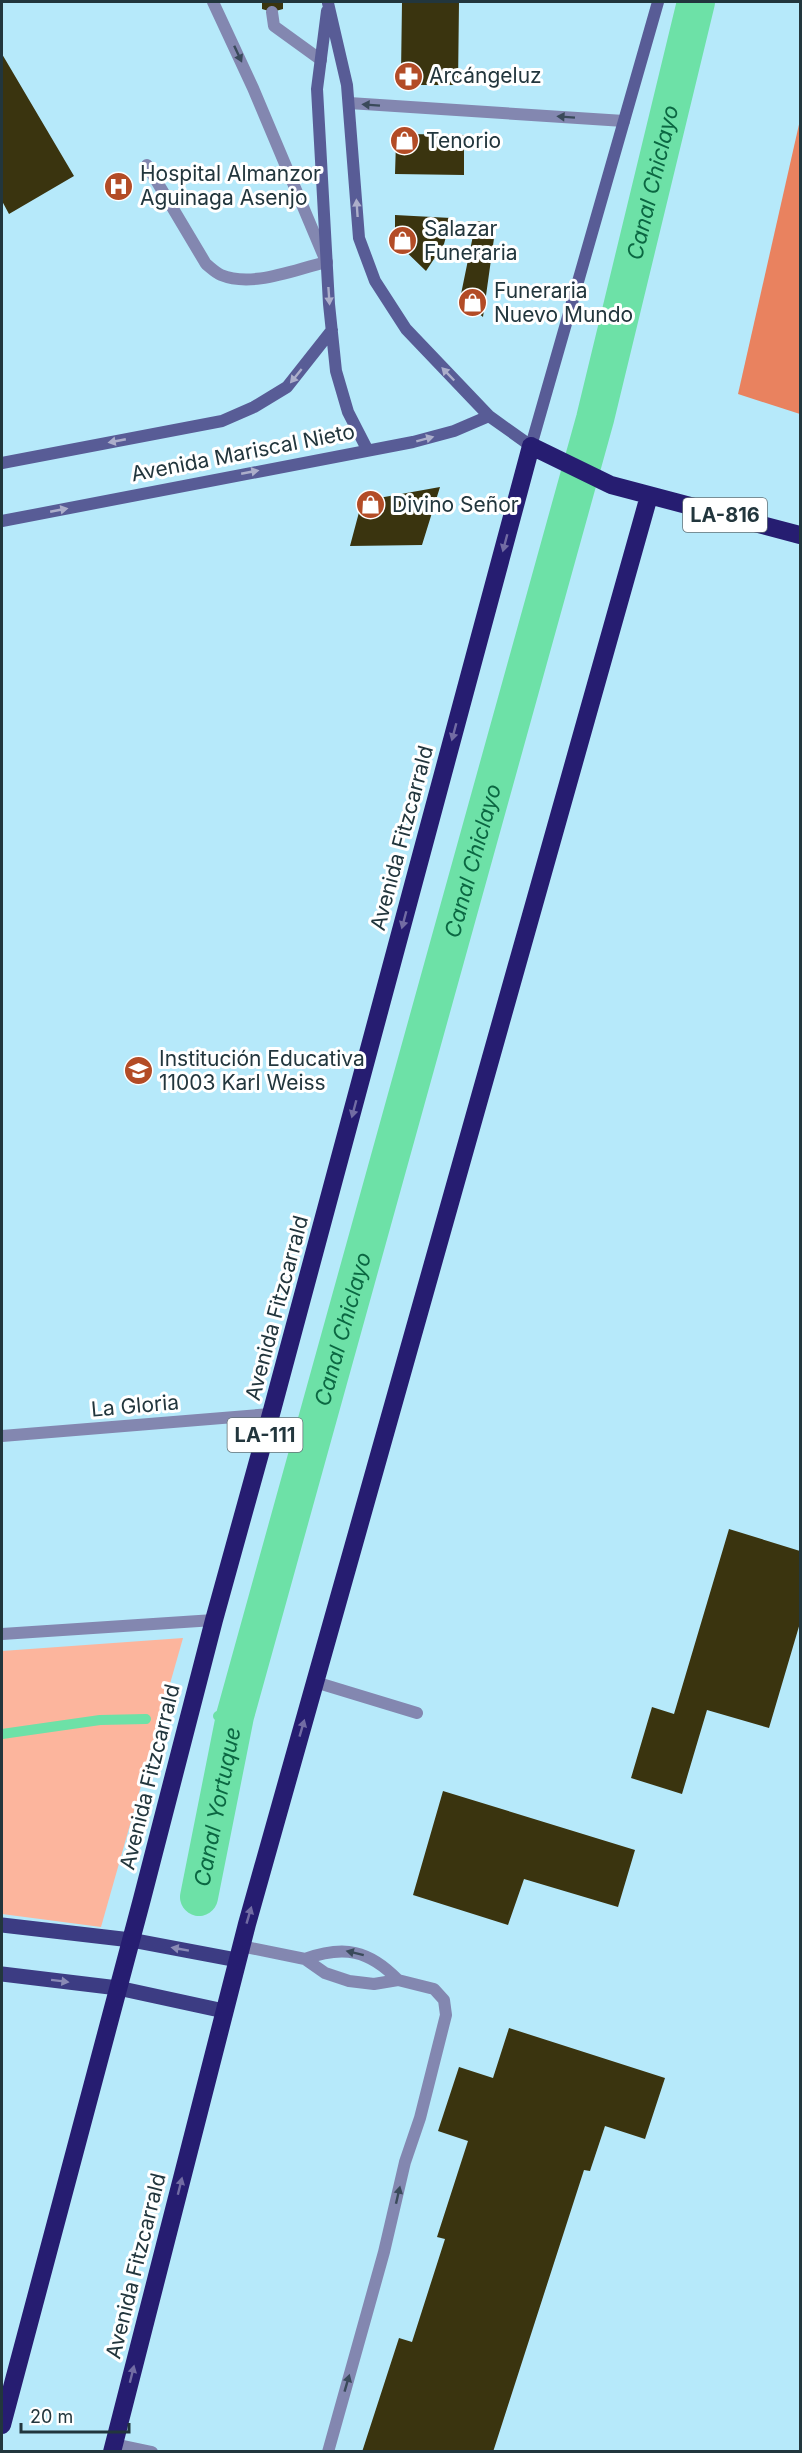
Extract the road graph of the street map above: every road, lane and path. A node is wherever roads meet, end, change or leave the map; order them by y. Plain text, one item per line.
1 (213, 2) edge
2 (328, 2) edge
3 (658, 2) edge
4 (273, 12) dead end
5 (321, 60) junction
6 (349, 103) junction
7 (624, 121) junction
8 (147, 165) dead end
9 (327, 262) junction
10 (332, 330) junction
11 (489, 416) junction
12 (531, 446) junction
13 (367, 449) junction
14 (2, 463) edge
15 (649, 496) junction
16 (2, 521) edge
17 (801, 535) edge
18 (271, 1414) junction
19 (2, 1436) edge
20 (214, 1620) junction
21 (2, 1634) edge
22 (315, 1682) junction
23 (417, 1713) dead end
24 (2, 1925) edge
25 (131, 1940) junction
26 (239, 1953) junction
27 (305, 1959) junction
28 (2, 1974) edge
29 (398, 1980) junction
30 (118, 1988) junction
31 (224, 2011) junction
32 (2, 2425) edge
33 (329, 2445) edge
34 (113, 2447) edge
35 (152, 2451) edge

1 -> 9 street
2 - 5 main road
2 - 6 main road
3 - 7 main road
4 - 5 street
5 - 9 main road
7 -> 6 street
11 -> 6 main road
7 - 12 main road
8 - 9 street
9 -> 10 main road
10 - 13 main road
10 -> 14 main road, Avenida Mariscal Nieto
11 - 12 main road
13 -> 11 main road, Avenida Mariscal Nieto
12 - 15 highway
12 -> 18 highway, Avenida Fitzcarrald / LA-111
16 -> 13 main road, Avenida Mariscal Nieto
15 - 17 highway, LA-816
15 - 22 highway, Avenida Fitzcarrald
18 - 19 street, La Gloria
18 - 20 highway, Avenida Fitzcarrald / LA-111
20 - 21 street
20 - 25 highway, Avenida Fitzcarrald / LA-111
22 - 23 street
26 -> 22 highway, Avenida Fitzcarrald
24 - 25 main road
26 -> 25 main road
25 - 30 highway, Avenida Fitzcarrald / LA-111
26 - 27 street
26 - 31 highway, Avenida Fitzcarrald
27 - 29 street
29 -> 27 street
28 -> 30 main road
33 -> 29 street
30 - 31 main road
30 - 32 highway, Avenida Fitzcarrald / LA-111
34 -> 31 highway, Avenida Fitzcarrald
34 - 35 street

